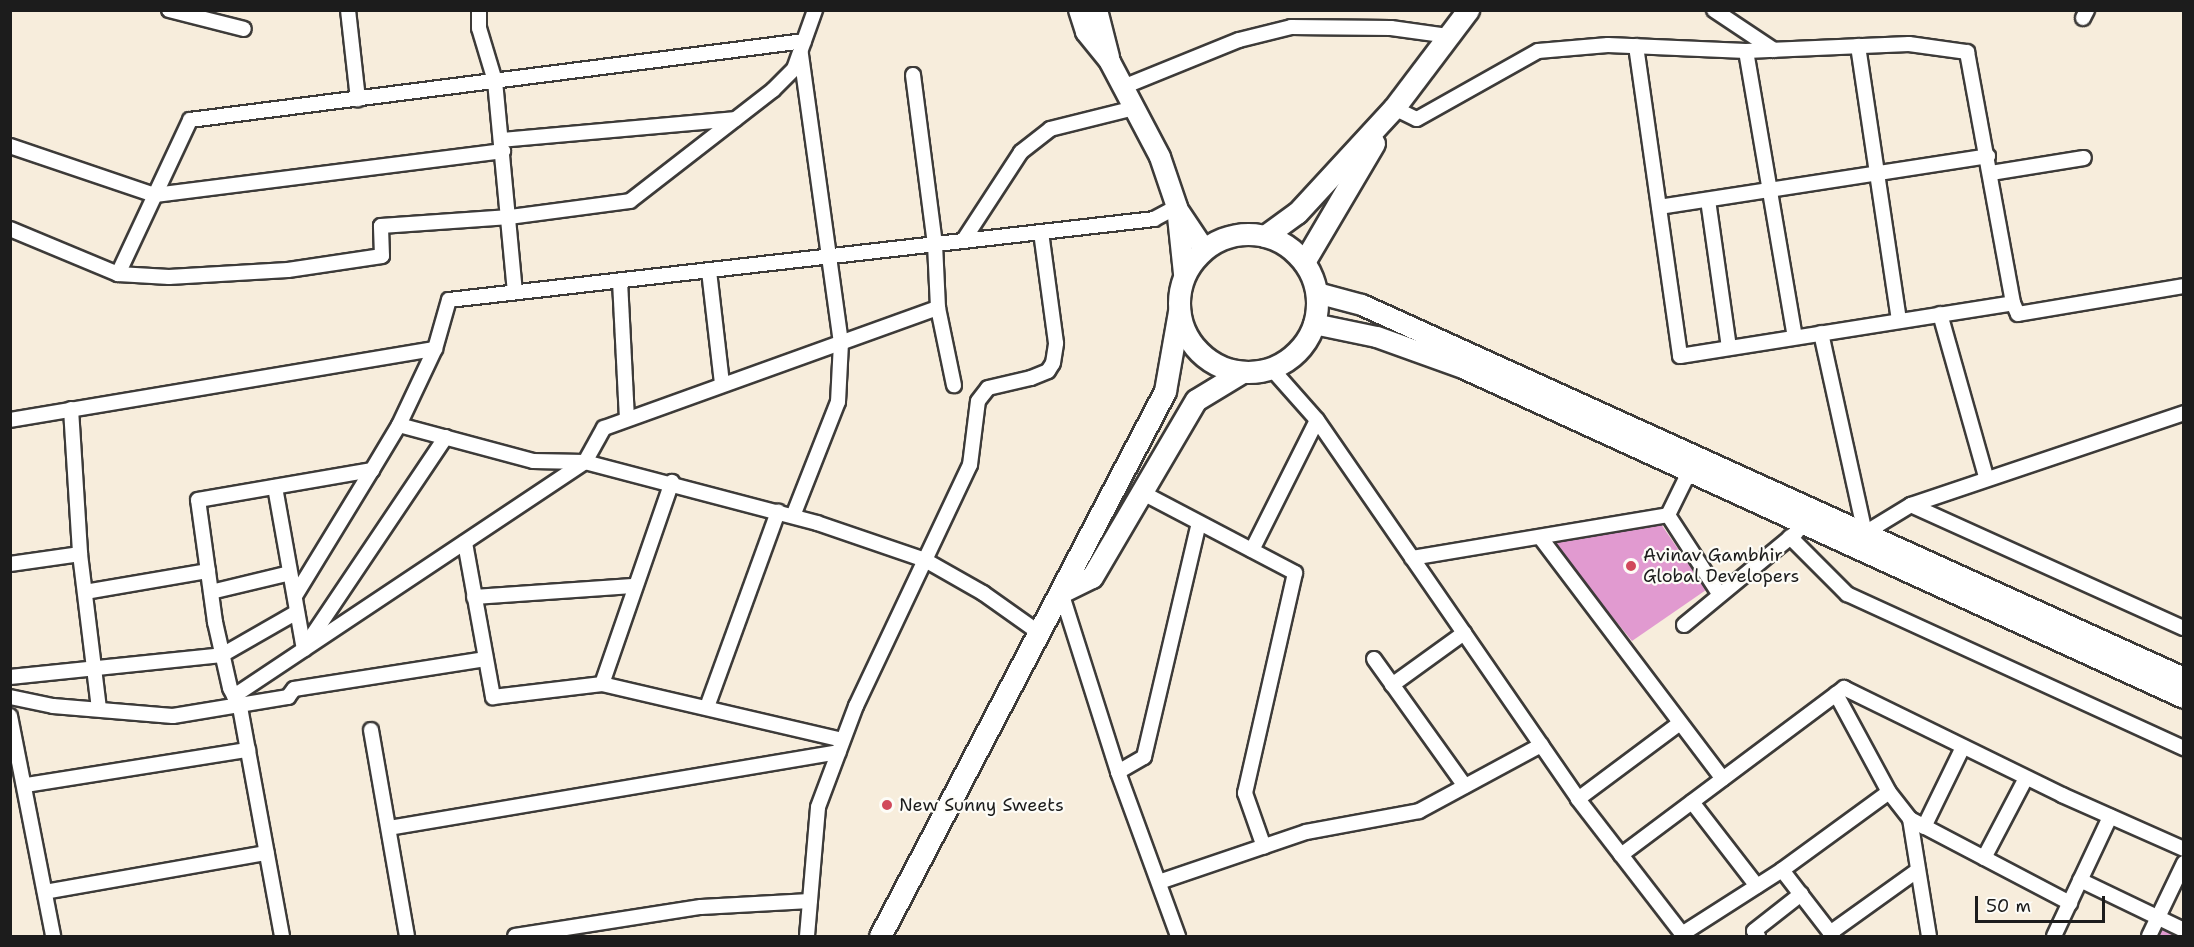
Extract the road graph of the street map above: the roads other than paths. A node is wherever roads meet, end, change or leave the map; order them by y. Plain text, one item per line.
1 (169, 10) edge
2 (348, 10) edge
3 (479, 10) edge
4 (815, 10) edge
5 (1079, 10) edge
6 (1097, 10) edge
7 (1468, 10) edge
8 (1714, 10) edge
9 (244, 29) dead end
10 (1449, 36) junction
11 (802, 46) junction
12 (1636, 46) junction
13 (1858, 46) junction
14 (1774, 50) junction
15 (1746, 51) junction
16 (1110, 62) junction
17 (913, 75) dead end
18 (495, 81) junction
19 (1123, 87) junction
20 (358, 99) junction
21 (1134, 108) junction
22 (1394, 108) junction
23 (736, 119) junction
24 (502, 146) junction
25 (10, 147) edge
26 (1988, 156) junction
27 (2084, 158) dead end
28 (1877, 173) junction
29 (1991, 173) junction
30 (1770, 190) junction
31 (155, 195) junction
32 (1708, 200) junction
33 (1177, 207) junction
34 (1659, 207) junction
35 (510, 217) junction
36 (10, 229) edge
37 (1041, 232) junction
38 (1265, 236) junction
39 (963, 241) junction
40 (935, 244) junction
41 (1204, 249) junction
42 (831, 257) junction
43 (1304, 262) junction
44 (709, 272) junction
45 (118, 274) junction
46 (1184, 274) junction
47 (620, 281) junction
48 (2184, 286) edge
49 (515, 292) junction
50 (1317, 293) junction
51 (2013, 303) junction
52 (938, 308) junction
53 (1179, 312) junction
54 (1940, 314) junction
55 (1899, 320) junction
56 (1314, 324) junction
57 (1821, 333) junction
58 (1796, 337) junction
59 (841, 343) junction
60 (1729, 348) junction
61 (435, 349) junction
62 (1271, 368) junction
63 (1242, 372) junction
64 (722, 384) junction
65 (954, 385) dead end
66 (71, 410) junction
67 (2184, 413) edge
68 (627, 418) junction
69 (10, 420) edge
70 (1317, 420) junction
71 (399, 425) junction
72 (446, 437) junction
73 (585, 462) junction
74 (1694, 463) junction
75 (372, 470) junction
76 (1986, 477) junction
77 (672, 482) junction
78 (275, 487) junction
79 (1141, 492) junction
80 (1911, 505) junction
81 (778, 512) junction
82 (1668, 515) junction
83 (793, 516) junction
84 (1199, 523) junction
85 (1804, 524) junction
86 (1865, 533) junction
87 (1540, 537) junction
88 (465, 543) junction
89 (1848, 544) junction
90 (1252, 550) junction
91 (80, 554) junction
92 (1412, 558) junction
93 (925, 560) junction
94 (10, 564) edge
95 (208, 571) junction
96 (290, 573) junction
97 (633, 586) junction
98 (85, 592) junction
99 (211, 592) junction
100 (1061, 592) junction
101 (295, 596) junction
102 (1720, 596) junction
103 (474, 597) junction
104 (297, 612) junction
105 (1684, 625) dead end
106 (2184, 628) edge
107 (1038, 632) junction
108 (1464, 633) junction
109 (304, 649) junction
110 (222, 655) junction
111 (486, 659) junction
112 (1374, 659) dead end
113 (94, 668) junction
114 (10, 677) edge
115 (2184, 678) edge
116 (602, 684) junction
117 (1392, 685) junction
118 (1836, 694) junction
119 (10, 697) edge
120 (2184, 698) edge
121 (237, 701) junction
122 (707, 707) junction
123 (99, 708) junction
124 (10, 716) edge
125 (1680, 723) junction
126 (371, 730) dead end
127 (1541, 745) junction
128 (841, 746) junction
129 (1963, 747) junction
130 (2184, 748) edge
131 (248, 750) junction
132 (1118, 772) junction
133 (2026, 778) junction
134 (1723, 779) junction
135 (26, 785) junction
136 (1465, 786) junction
137 (1889, 792) junction
138 (1578, 799) junction
139 (1692, 802) junction
140 (2110, 817) junction
141 (1910, 819) junction
142 (1924, 826) junction
143 (389, 828) junction
144 (1264, 847) junction
145 (2184, 849) edge
146 (267, 854) junction
147 (1621, 855) junction
148 (1983, 858) junction
149 (2184, 863) edge
150 (1782, 870) junction
151 (1918, 870) junction
152 (2080, 880) junction
153 (1159, 882) junction
154 (1757, 886) junction
155 (45, 892) junction
156 (1801, 894) junction
157 (810, 901) junction
158 (2070, 903) junction
159 (2158, 917) junction
160 (2184, 930) edge
161 (1683, 935) edge
162 (1831, 935) edge
163 (53, 936) edge
164 (282, 936) edge
165 (407, 936) edge
166 (515, 936) edge
167 (807, 936) edge
168 (880, 936) edge
169 (1178, 936) edge
170 (1758, 936) edge
171 (1929, 936) edge
172 (2054, 936) edge
173 (2149, 936) edge

1 - 9 street
2 - 20 street
3 - 18 street
4 - 11 street
5 - 16 street
6 - 16 street
7 - 10 main road
8 - 14 street
10 - 19 street
10 - 22 main road
11 - 18 street
11 - 23 street
11 - 42 street
12 - 15 street
12 - 22 street
12 - 34 street
13 - 14 street
13 - 26 street
13 - 28 street
14 - 15 street
15 - 30 street
16 - 19 street
17 - 40 street
18 - 20 street
18 - 24 street
19 - 21 street
20 - 31 street
21 - 33 street
21 - 39 street
22 - 38 main road
22 - 43 main road
23 - 24 street
23 - 35 street
24 - 31 street
24 - 35 street
25 - 31 street
26 - 28 street
26 - 29 street
27 - 29 street
28 - 30 street
28 - 55 street
29 - 51 street
30 - 32 street
30 - 58 street
31 - 45 street
32 - 34 street
32 - 60 street
33 - 37 street
33 - 41 street
33 - 46 street
34 - 60 street
35 - 45 street
35 - 49 street
36 - 45 street
37 - 39 street
37 - 93 street
38 - 41 main road
38 - 43 main road
39 - 40 street
40 - 42 street
40 - 52 street
41 - 46 main road
42 - 44 street
42 - 59 street
43 - 50 main road
44 - 47 street
44 - 64 street
46 - 53 main road
47 - 49 street
47 - 68 street
48 - 51 street
49 - 61 street
50 - 56 main road
50 - 74 street
51 - 54 street
52 - 59 street
52 - 65 street
53 - 63 main road
53 - 100 main road
54 - 55 street
54 - 76 street
55 - 57 street
56 - 62 main road
56 - 74 street
57 - 58 street
57 - 86 street
58 - 60 street
59 - 64 street
59 - 83 street
61 - 66 street
61 - 71 street
62 - 63 main road
62 - 70 street
63 - 79 main road
64 - 68 street
66 - 69 street
66 - 91 street
67 - 76 street
68 - 73 street
70 - 90 street
70 - 92 street
71 - 72 street
71 - 75 street
72 - 73 street
72 - 109 street
73 - 77 street
73 - 88 street
74 - 82 street
74 - 85 street
75 - 78 street
75 - 101 street
76 - 80 street
77 - 81 street
77 - 97 street
78 - 95 street
78 - 96 street
79 - 84 street
79 - 100 main road
80 - 86 street
80 - 106 street
81 - 83 street
81 - 122 street
82 - 87 street
82 - 102 street
83 - 93 street
84 - 90 street
84 - 132 street
85 - 86 street
85 - 89 street
85 - 102 street
85 - 130 street
86 - 89 street
86 - 115 street
87 - 92 street
87 - 125 street
88 - 103 street
88 - 109 street
89 - 120 street
90 - 144 street
91 - 94 street
91 - 98 street
92 - 108 street
93 - 107 street
93 - 128 street
95 - 98 street
95 - 99 street
96 - 99 street
96 - 101 street
97 - 103 street
97 - 116 street
98 - 113 street
99 - 110 street
100 - 107 main road
100 - 132 street
101 - 104 street
102 - 105 street
103 - 111 street
104 - 109 street
104 - 110 street
107 - 168 main road
108 - 117 street
108 - 127 street
109 - 121 street
110 - 113 street
110 - 121 street
111 - 116 street
111 - 121 street
112 - 117 street
113 - 114 street
113 - 123 street
116 - 122 street
117 - 136 street
118 - 129 street
118 - 134 street
118 - 137 street
119 - 123 street
121 - 123 street
121 - 131 street
122 - 128 street
124 - 135 street
125 - 134 street
125 - 138 street
126 - 143 street
127 - 136 street
127 - 138 street
128 - 143 street
128 - 157 street
129 - 133 street
129 - 142 street
131 - 135 street
131 - 146 street
132 - 153 street
133 - 140 street
133 - 148 street
134 - 139 street
135 - 155 street
136 - 144 street
137 - 141 street
137 - 150 street
138 - 147 street
139 - 147 street
139 - 154 street
140 - 145 street
140 - 152 street
141 - 142 street
141 - 151 street
142 - 148 street
143 - 165 street
144 - 153 street
146 - 155 street
146 - 164 street
147 - 161 street
148 - 158 street
149 - 159 street
150 - 154 street
150 - 156 street
151 - 162 street
151 - 171 street
152 - 158 street
152 - 159 street
153 - 169 street
154 - 161 street
155 - 163 street
156 - 162 street
156 - 170 street
157 - 166 street
157 - 167 street
158 - 172 street
159 - 160 street
159 - 173 street

